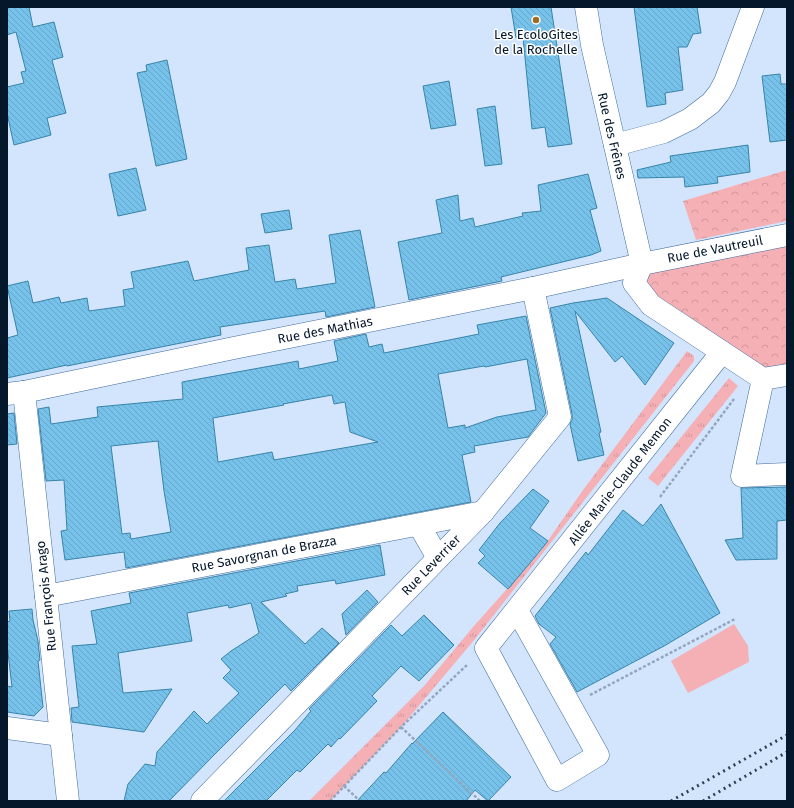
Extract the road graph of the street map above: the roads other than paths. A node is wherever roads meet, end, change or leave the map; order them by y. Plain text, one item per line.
1 (586, 7) edge
2 (753, 7) edge
3 (614, 145) junction
4 (787, 235) edge
5 (638, 274) junction
6 (533, 288) junction
7 (722, 352) junction
8 (787, 375) edge
9 (758, 376) junction
10 (15, 393) edge
11 (787, 474) edge
12 (483, 512) junction
13 (418, 525) junction
14 (438, 558) junction
15 (46, 596) junction
16 (517, 610) junction
17 (7, 728) edge
18 (61, 735) junction
19 (68, 801) edge
20 (202, 801) edge

1 - 3 street, Rue des Frênes
2 - 3 street
3 - 5 street, Rue des Frênes
4 - 5 street, Rue de Vautreuil
5 - 6 street, Rue des Mathias
5 - 7 street
6 - 10 street, Rue des Mathias
6 - 12 street, Rue Leverrier
7 - 9 street
7 - 16 street, Allée Marie-Claude Memon
8 - 9 street
9 - 11 street
10 - 15 street, Rue François Arago
12 - 13 street, Rue Savorgnan de Brazza
12 - 14 street, Rue Leverrier
13 - 14 street
13 - 15 street, Rue Savorgnan de Brazza
14 - 20 street, Rue Leverrier
15 - 18 street, Rue François Arago
16 - 16 street, Allée Marie-Claude Memon
17 - 18 street
18 - 19 street, Rue François Arago

